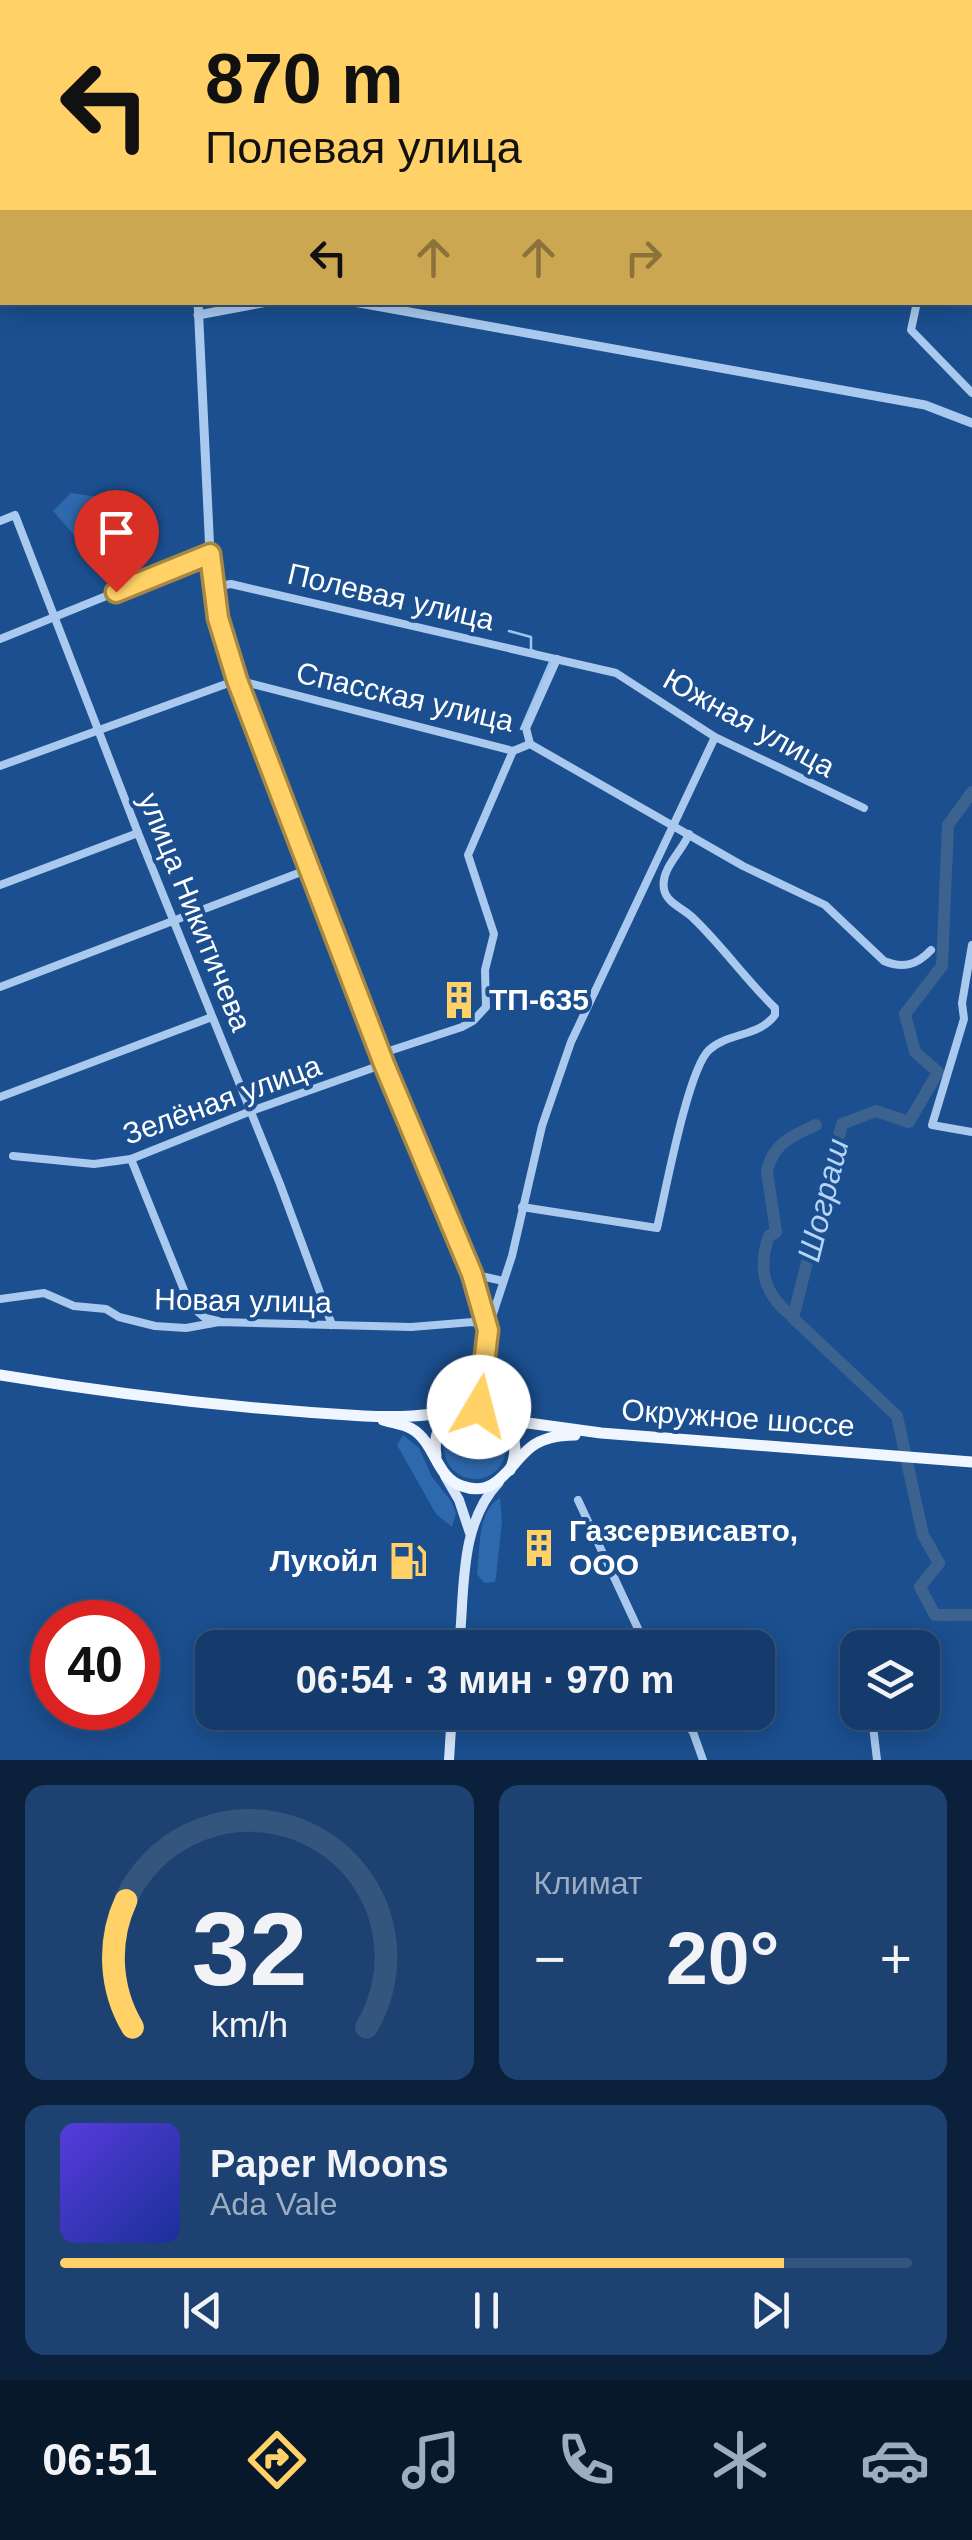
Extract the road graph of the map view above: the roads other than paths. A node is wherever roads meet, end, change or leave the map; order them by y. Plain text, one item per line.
1 (198, 305) edge
2 (251, 305) edge
3 (371, 305) edge
4 (916, 305) edge
5 (198, 315) junction
6 (972, 393) edge
7 (972, 423) edge
8 (0, 521) edge
9 (210, 554) junction
10 (214, 587) junction
11 (54, 618) junction
12 (0, 640) edge
13 (557, 659) junction
14 (237, 680) junction
15 (99, 728) junction
16 (715, 737) junction
17 (530, 744) junction
18 (512, 751) junction
19 (0, 766) edge
20 (864, 808) dead end
21 (673, 825) junction
22 (138, 832) junction
23 (689, 834) junction
24 (309, 869) junction
25 (0, 885) edge
26 (173, 920) junction
27 (972, 945) edge
28 (931, 950) dead end
29 (0, 987) edge
30 (212, 1017) junction
31 (382, 1059) junction
32 (0, 1098) edge
33 (251, 1112) junction
34 (972, 1132) edge
35 (13, 1156) dead end
36 (130, 1159) junction
37 (522, 1208) junction
38 (472, 1274) junction
39 (503, 1281) junction
40 (0, 1298) edge
41 (220, 1322) junction
42 (332, 1325) junction
43 (488, 1330) junction
44 (0, 1375) edge
45 (479, 1408) junction
46 (369, 1416) junction
47 (601, 1433) junction
48 (972, 1462) edge
49 (439, 1466) junction
50 (510, 1470) junction
51 (500, 1482) junction
52 (578, 1500) dead end
53 (470, 1534) junction
54 (461, 1630) edge
55 (639, 1630) edge
56 (450, 1730) edge
57 (690, 1730) edge
58 (874, 1730) edge
59 (448, 1760) edge
60 (703, 1760) edge
61 (878, 1760) edge

1 - 5 street
2 - 5 street
3 - 7 street
4 - 6 street
5 - 9 street
8 - 11 street, улица Никитичева
9 - 10 street
9 - 11 street
10 - 13 street, Полевая улица
10 - 14 street
11 - 12 street
11 - 15 street, улица Никитичева
13 - 16 street, Южная улица
13 - 17 street
14 - 15 street
14 - 18 street, Спасская улица
14 - 24 street
15 - 19 street
15 - 22 street, улица Никитичева
16 - 20 street, Южная улица
16 - 21 street
17 - 18 street, Спасская улица
17 - 21 street, Спасская улица
18 - 31 street, Зелёная улица
21 - 23 street, Спасская улица
21 - 37 street
22 - 25 street
22 - 26 street, улица Никитичева
23 - 28 street, Спасская улица
23 - 37 street
24 - 26 street
24 - 31 street
26 - 29 street
26 - 30 street, улица Никитичева
27 - 34 street
30 - 32 street
30 - 33 street, улица Никитичева
31 - 33 street, Зелёная улица
31 - 38 street
33 - 36 street, Зелёная улица
33 - 42 street, улица Никитичева
35 - 36 street, Зелёная улица
36 - 41 street
37 - 39 street
38 - 39 street
38 - 43 street
39 - 43 street
40 - 41 street, Новая улица
41 - 42 street, Новая улица
42 - 43 street, Новая улица
43 - 45 street
44 - 46 main road
45 - 46 main road
45 - 47 main road, Окружное шоссе
45 - 49 main road
45 - 50 main road
46 - 49 main road
47 - 48 main road, Окружное шоссе
47 - 50 main road, Окружное шоссе
49 - 51 main road
49 - 53 main road
50 - 51 main road
51 - 53 main road
52 - 55 street
53 - 54 main road
56 - 59 main road
57 - 60 street
58 - 61 street

